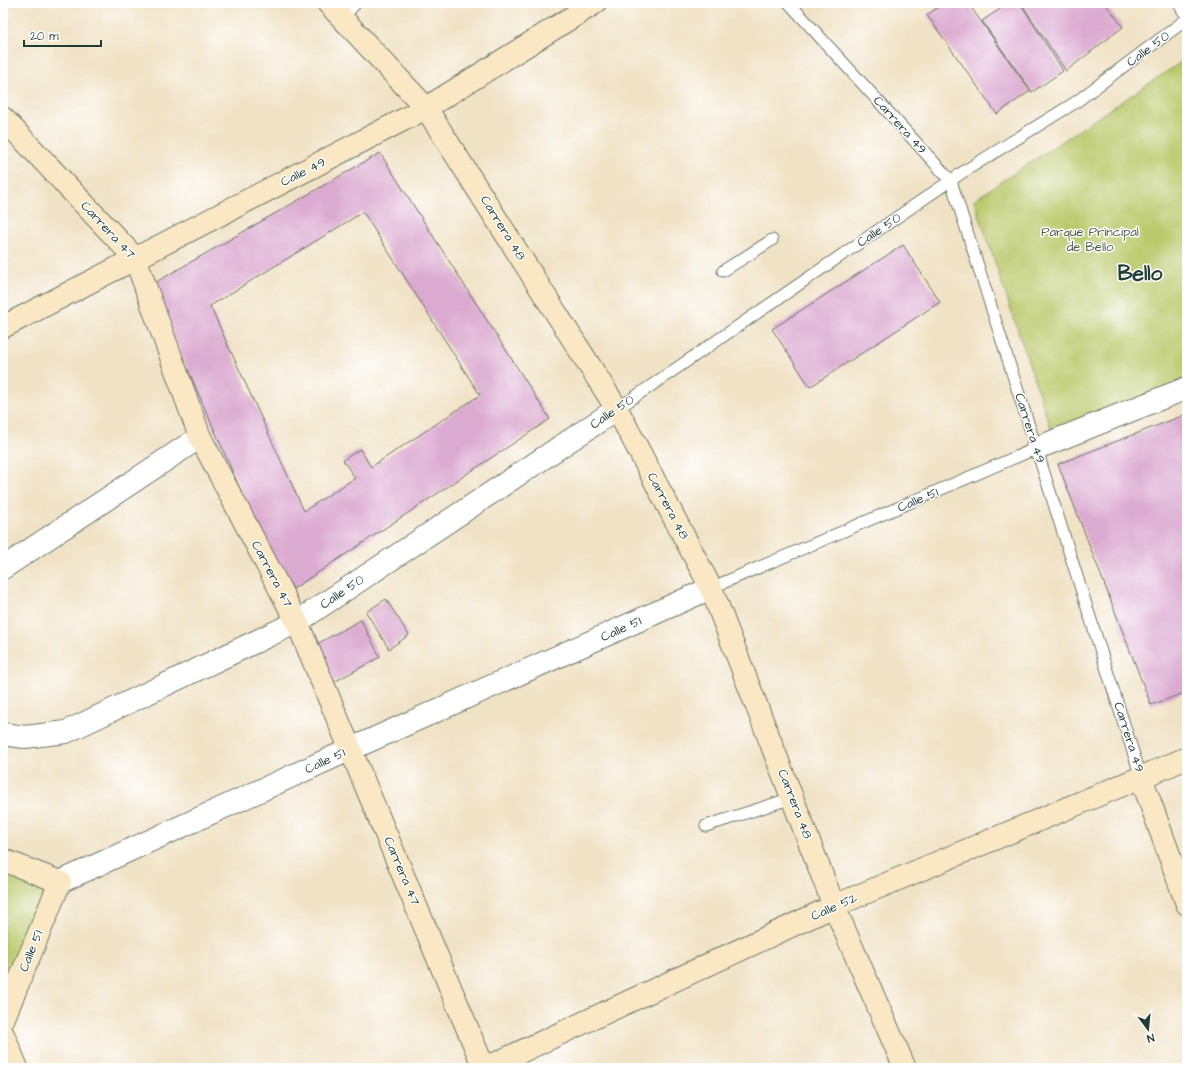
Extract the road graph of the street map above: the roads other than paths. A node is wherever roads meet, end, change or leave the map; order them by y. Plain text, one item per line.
1 (595, 3) edge
2 (789, 3) edge
3 (1185, 3) edge
4 (342, 8) edge
5 (1187, 8) edge
6 (1187, 19) edge
7 (426, 108) junction
8 (3, 118) edge
9 (951, 181) junction
10 (772, 240) dead end
11 (135, 258) junction
12 (723, 271) dead end
13 (3, 327) edge
14 (1187, 388) edge
15 (618, 409) junction
16 (200, 437) junction
17 (1037, 448) junction
18 (3, 568) edge
19 (711, 588) junction
20 (297, 622) junction
21 (3, 734) edge
22 (351, 749) junction
23 (1187, 758) edge
24 (1142, 777) junction
25 (792, 798) junction
26 (706, 826) dead end
27 (3, 860) edge
28 (60, 882) junction
29 (1187, 904) edge
30 (834, 906) junction
31 (3, 1020) edge
32 (3, 1034) edge
33 (17, 1068) edge
34 (485, 1068) edge
35 (905, 1068) edge

1 - 7 street, Calle 49
2 - 9 lane, Carrera 49
3 - 5 street
4 - 7 street, Carrera 48
6 - 9 lane, Calle 50
7 - 11 street, Calle 49
7 - 15 street, Carrera 48
8 - 11 street, Carrera 47
9 - 15 lane, Calle 50
9 - 17 lane, Carrera 49
10 - 12 lane
11 - 13 street, Calle 49
11 - 16 street, Carrera 47
14 - 17 street, Calle 51
15 - 19 street, Carrera 48
15 - 20 street, Calle 50
16 - 18 street
16 - 20 street, Carrera 47
17 - 19 lane, Calle 51
17 - 24 lane, Carrera 49
19 - 22 street, Calle 51
19 - 25 street, Carrera 48
20 - 21 street, Calle 50
20 - 22 street, Carrera 47
22 - 28 street, Calle 51
22 - 34 street, Carrera 47
23 - 24 street, Calle 52
24 - 29 street, Carrera 49
24 - 30 street, Calle 52
25 - 26 lane
25 - 30 street, Carrera 48
27 - 28 street
28 - 31 street, Calle 51
30 - 34 street, Calle 52
30 - 35 street, Carrera 48
32 - 33 street

